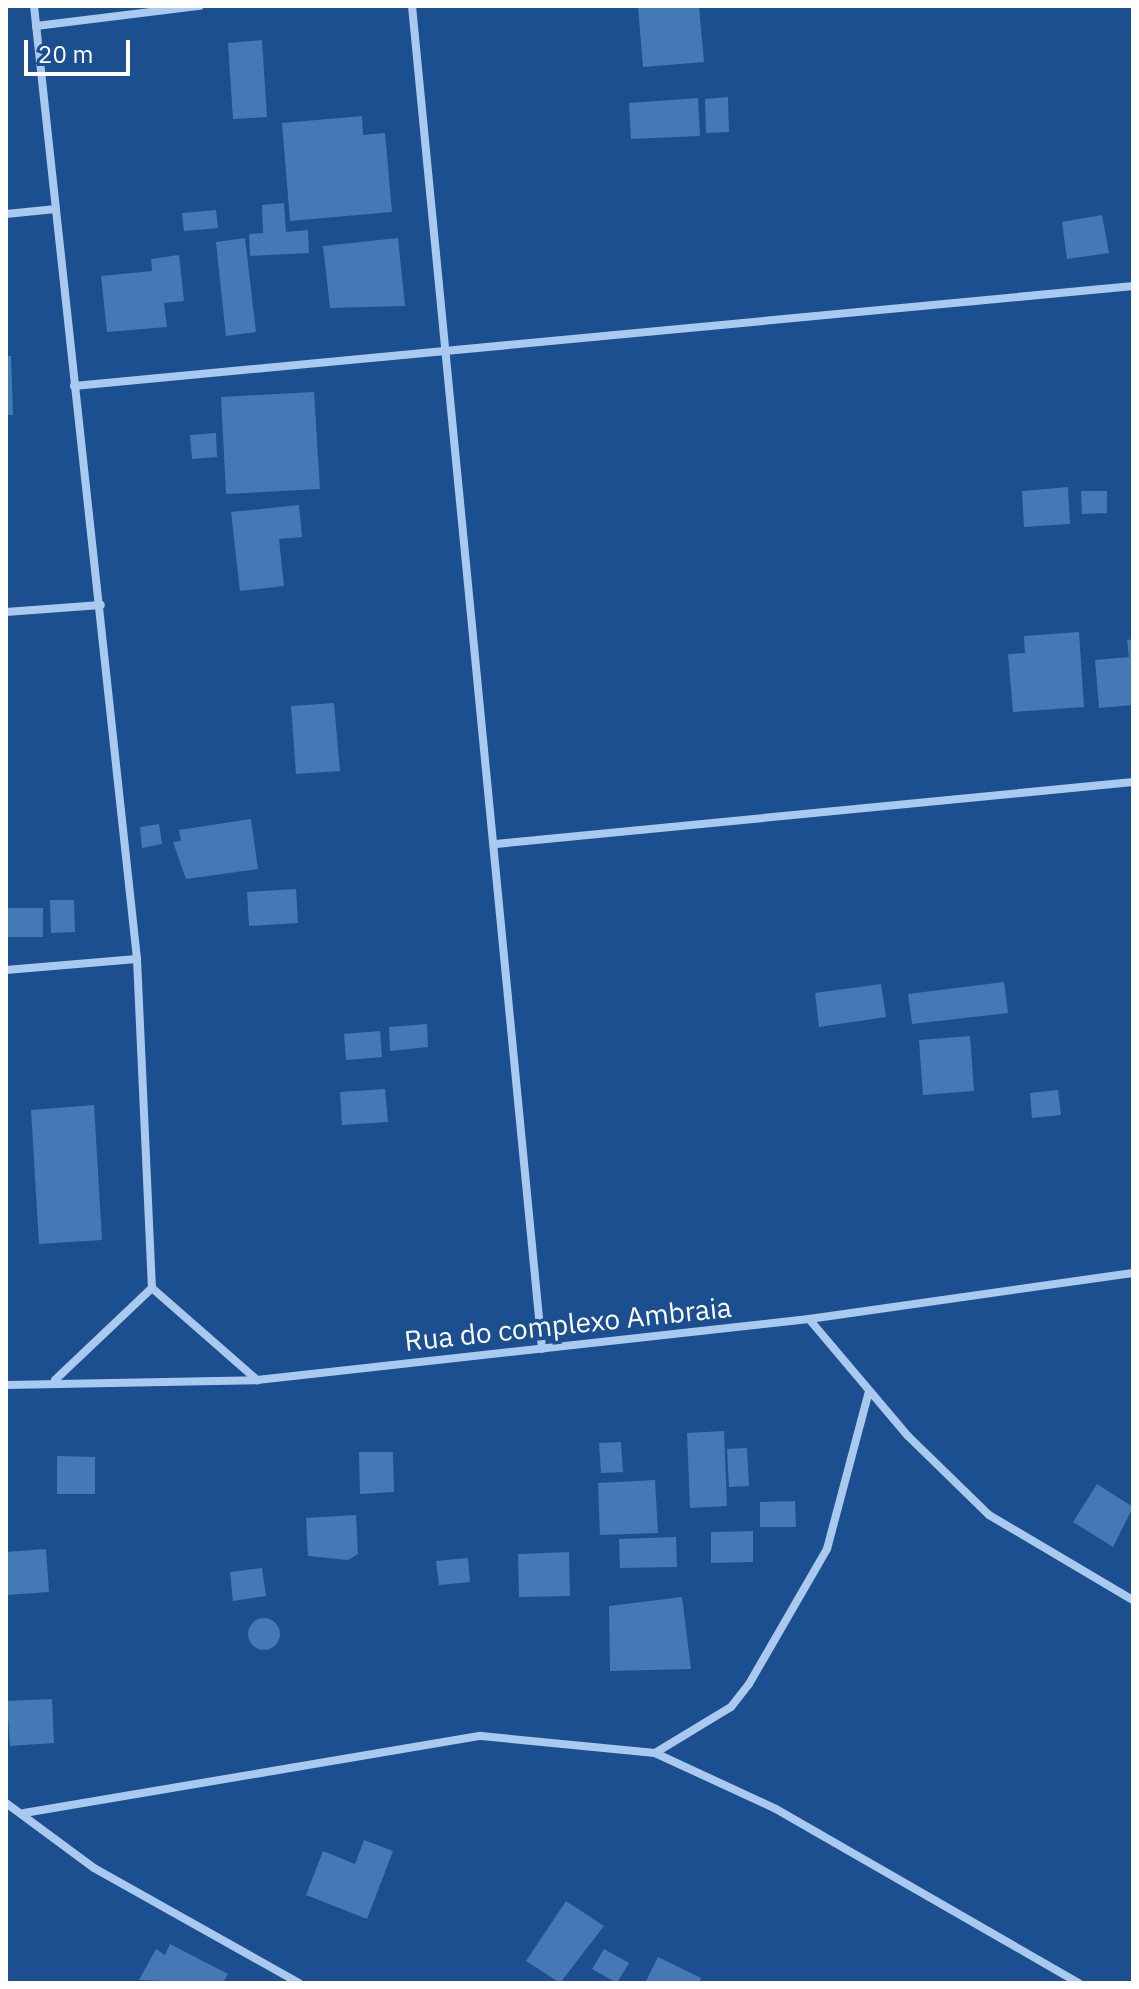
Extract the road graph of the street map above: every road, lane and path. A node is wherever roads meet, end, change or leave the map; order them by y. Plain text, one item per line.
1 (34, 6) edge
2 (200, 6) edge
3 (412, 6) edge
4 (36, 26) junction
5 (56, 209) junction
6 (6, 214) edge
7 (1133, 286) edge
8 (447, 355) junction
9 (74, 386) junction
10 (101, 605) junction
11 (6, 612) edge
12 (1133, 782) edge
13 (496, 844) junction
14 (137, 959) junction
15 (6, 970) edge
16 (1133, 1273) edge
17 (152, 1288) junction
18 (809, 1319) junction
19 (542, 1349) junction
20 (55, 1380) junction
21 (257, 1380) junction
22 (6, 1385) edge
23 (869, 1391) junction
24 (1133, 1600) edge
25 (655, 1753) junction
26 (6, 1803) edge
27 (24, 1813) junction
28 (299, 1983) edge
29 (1079, 1983) edge

1 - 4 street
2 - 4 street
3 - 8 street
4 - 5 street
5 - 6 street
5 - 9 street
7 - 8 street
8 - 9 street
8 - 13 street
9 - 10 street
10 - 11 street
10 - 14 street
12 - 13 street
13 - 19 street
14 - 15 street
14 - 17 street
16 - 18 street, Rua do complexo Ambraia
17 - 20 street
17 - 21 street
18 - 19 street, Rua do complexo Ambraia
18 - 23 street
19 - 21 street, Rua do complexo Ambraia
20 - 21 street, Rua do complexo Ambraia
20 - 22 street, Rua do complexo Ambraia
23 - 24 street
23 - 25 street
25 - 27 street
25 - 29 street
26 - 27 street
27 - 28 street

